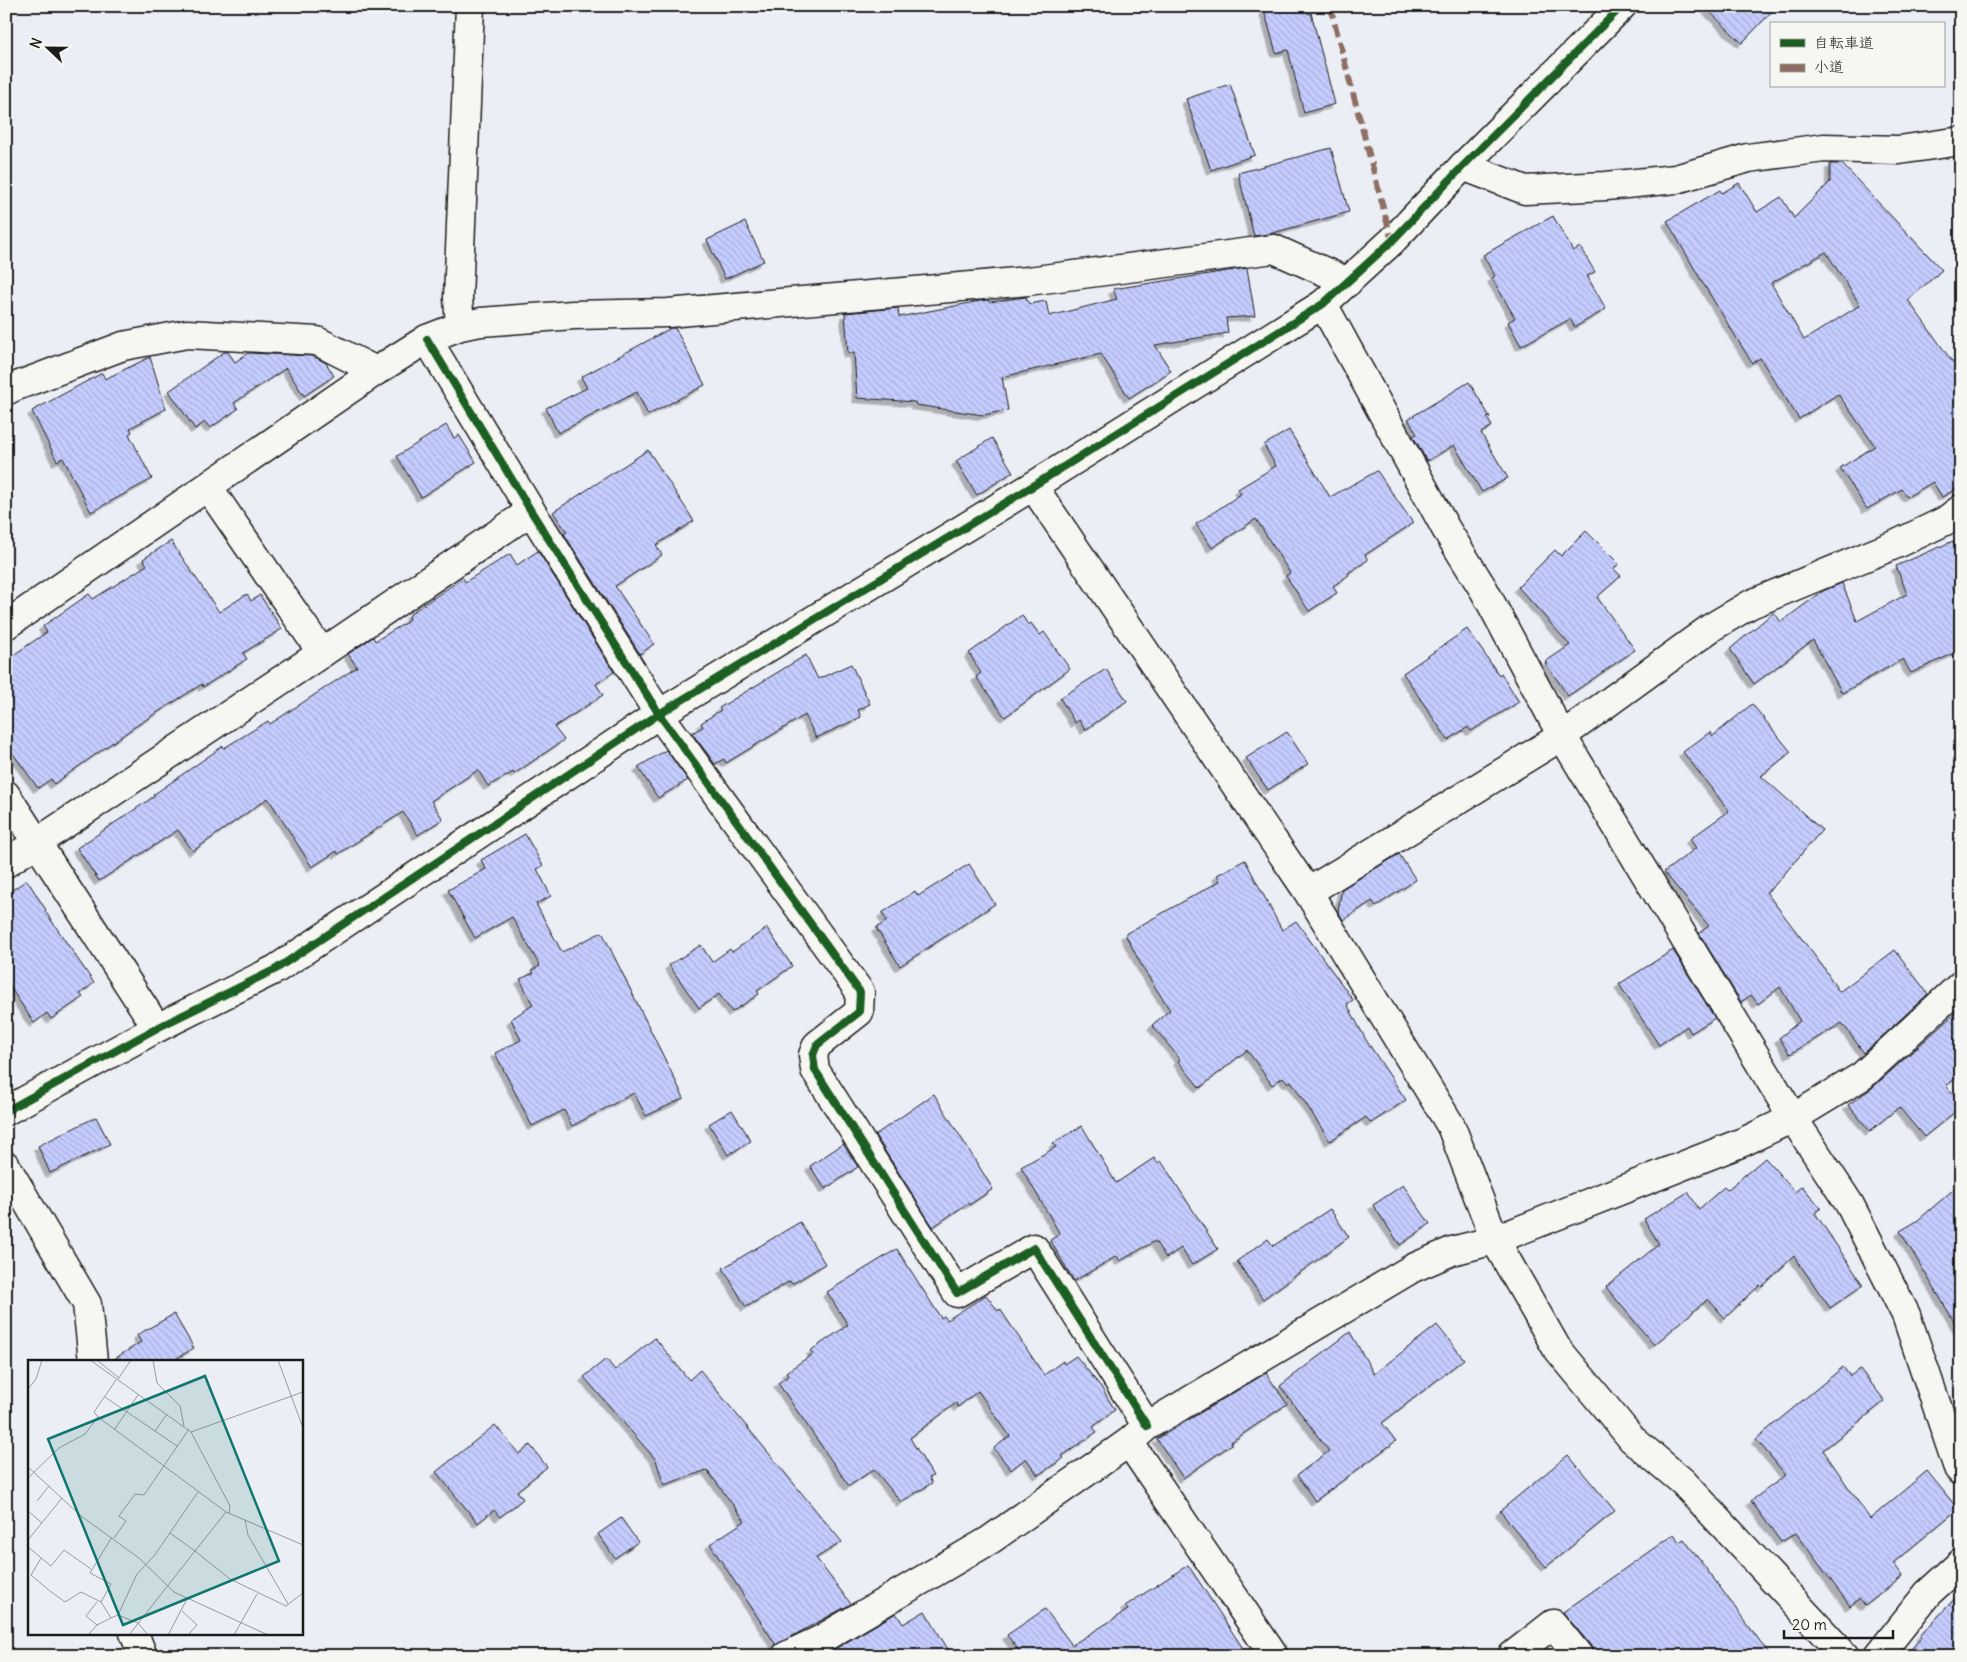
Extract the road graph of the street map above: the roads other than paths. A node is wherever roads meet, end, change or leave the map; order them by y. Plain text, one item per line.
1 (470, 6) edge
2 (1622, 6) edge
3 (1961, 141) edge
4 (1463, 166) junction
5 (1348, 282) junction
6 (1323, 304) junction
7 (460, 326) junction
8 (427, 339) junction
9 (376, 371) junction
10 (6, 391) edge
11 (1033, 486) junction
12 (208, 487) junction
13 (1961, 509) edge
14 (531, 511) junction
15 (6, 625) edge
16 (322, 653) junction
17 (659, 714) junction
18 (1562, 736) junction
19 (6, 795) edge
20 (38, 842) junction
21 (6, 863) edge
22 (1308, 892) junction
23 (1961, 985) edge
24 (157, 1028) junction
25 (6, 1111) edge
26 (1793, 1118) junction
27 (6, 1166) edge
28 (1495, 1240) junction
29 (93, 1360) edge
30 (1138, 1434) junction
31 (1961, 1471) edge
32 (1961, 1563) edge
33 (134, 1634) edge
34 (144, 1656) edge
35 (786, 1656) edge
36 (1274, 1656) edge
37 (1512, 1656) edge
38 (1579, 1656) edge
39 (1845, 1656) edge
40 (1878, 1656) edge

1 - 7 street
2 - 4 street
3 - 4 street
4 - 5 street
5 - 6 street
5 - 7 street
6 - 11 street
6 - 18 street
7 - 8 street
8 - 9 street
8 - 14 street
9 - 10 street
9 - 12 street
11 - 17 street
11 - 22 street
12 - 15 street
12 - 16 street
13 - 18 street
14 - 16 street
14 - 17 street
16 - 20 street
17 - 24 street
17 - 30 street
18 - 22 street
18 - 26 street
19 - 20 street
20 - 21 street
20 - 24 street
22 - 28 street
23 - 26 street
24 - 25 street
26 - 28 street
26 - 31 street
27 - 29 street
28 - 30 street
28 - 39 street
30 - 35 street
30 - 36 street
32 - 40 street
33 - 34 street
37 - 38 street

